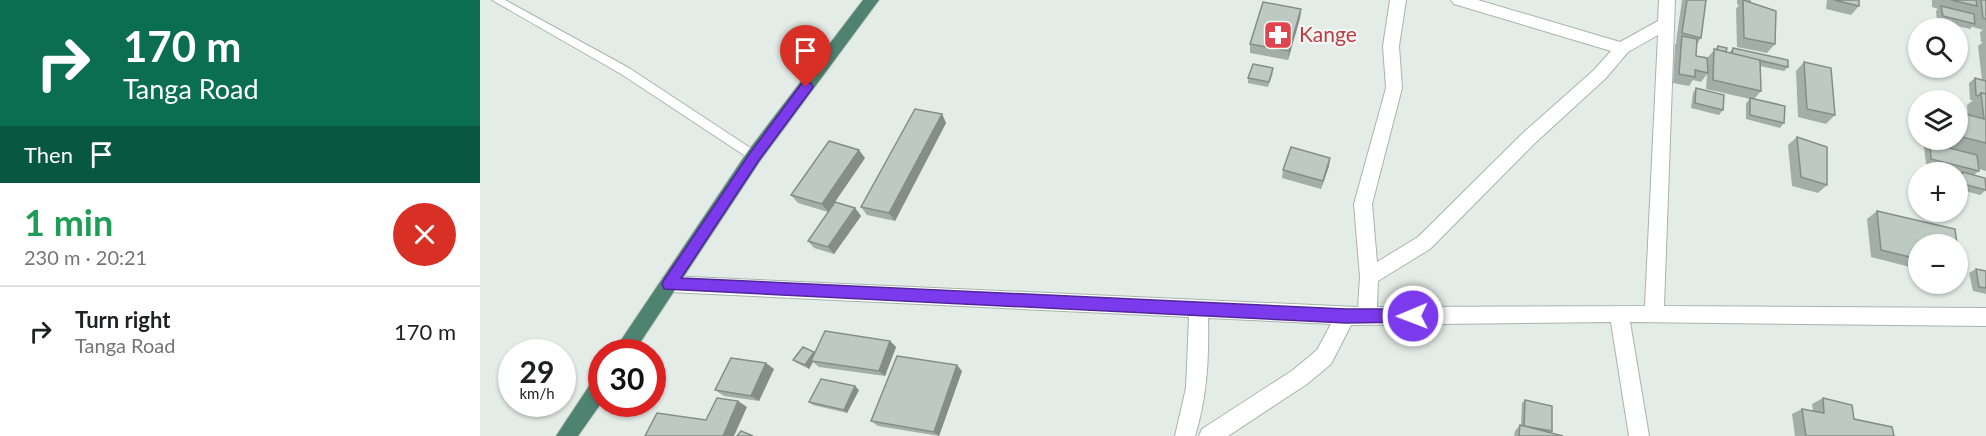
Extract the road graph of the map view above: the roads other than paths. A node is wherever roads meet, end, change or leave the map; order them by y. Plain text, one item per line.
1 (497, 0) edge
2 (871, 0) edge
3 (1398, 0) edge
4 (1459, 0) edge
5 (1667, 0) edge
6 (1667, 23) junction
7 (1622, 48) junction
8 (754, 156) junction
9 (1370, 276) junction
10 (669, 284) junction
11 (1198, 309) junction
12 (1619, 313) junction
13 (1654, 315) junction
14 (1346, 316) junction
15 (1367, 316) junction
16 (1986, 317) edge
17 (632, 339) edge
18 (588, 404) edge
19 (566, 436) edge
20 (1185, 436) edge
21 (1209, 436) edge
22 (1639, 436) edge

1 - 8 lane
2 - 8 highway
3 - 9 street
4 - 7 street
5 - 6 street
6 - 7 street
6 - 13 street
7 - 9 street
8 - 10 highway
9 - 15 street
10 - 11 street
10 - 17 highway
11 - 14 street
11 - 20 street
12 - 13 street
12 - 15 street
12 - 22 street
13 - 16 street
14 - 15 street
14 - 21 street
18 - 19 highway

